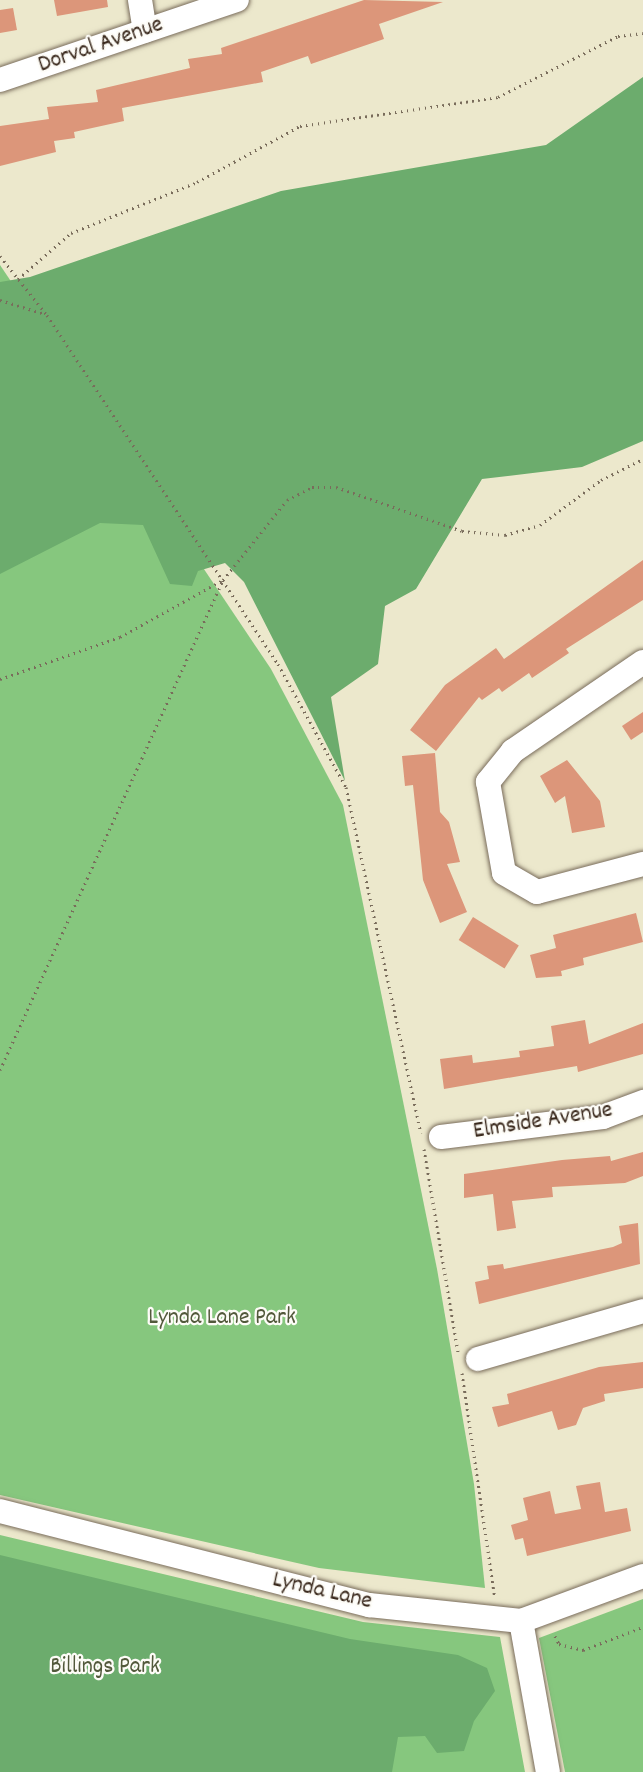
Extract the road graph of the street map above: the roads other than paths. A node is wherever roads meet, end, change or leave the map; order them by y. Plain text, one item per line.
1 (140, 0) edge
2 (237, 0) edge
3 (145, 31) junction
4 (0, 80) edge
5 (643, 662) edge
6 (643, 864) edge
7 (643, 1102) edge
8 (441, 1137) dead end
9 (643, 1311) edge
10 (478, 1359) dead end
11 (0, 1511) edge
12 (643, 1576) edge
13 (520, 1621) junction
14 (548, 1772) edge

1 - 3 street
2 - 3 street, Dorval Avenue
3 - 4 street, Dorval Avenue
5 - 6 street
7 - 8 street, Elmside Avenue
9 - 10 street
11 - 13 street, Lynda Lane
12 - 13 street, Lynda Lane
13 - 14 street

